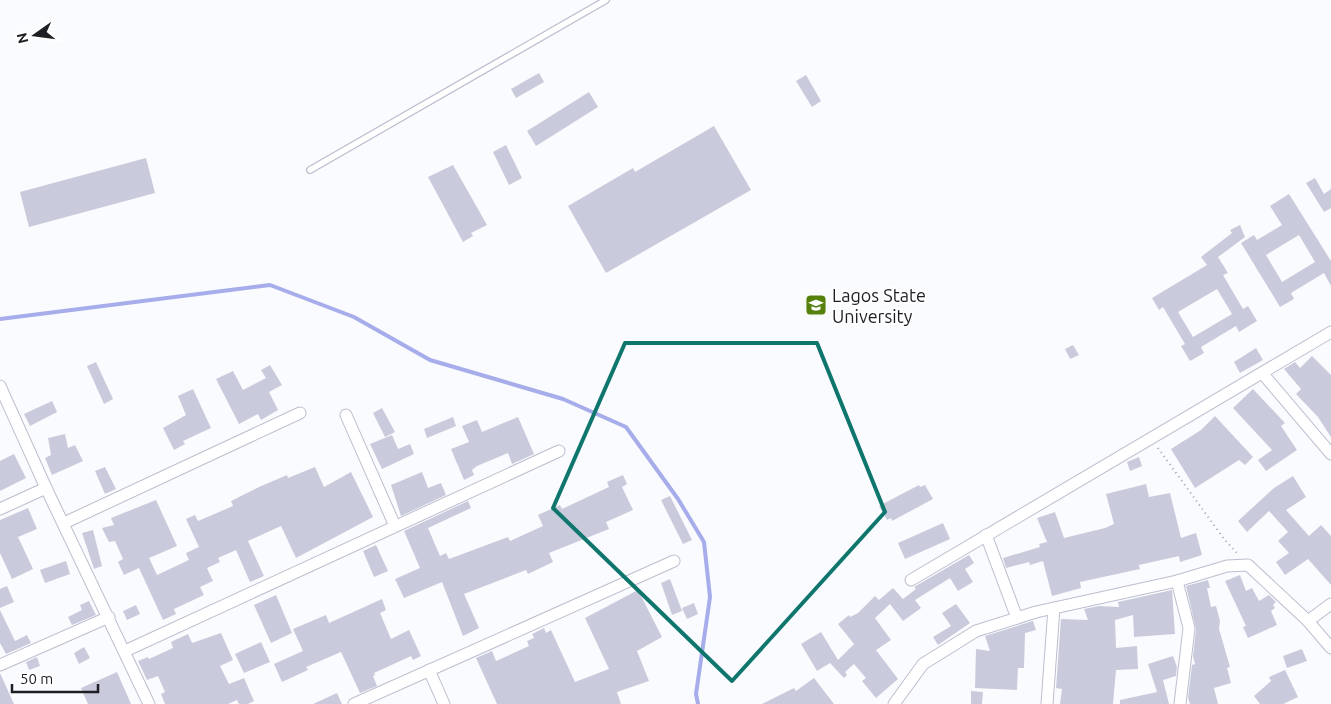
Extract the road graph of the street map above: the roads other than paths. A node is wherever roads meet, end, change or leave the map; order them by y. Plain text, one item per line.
1 (606, 0) edge
2 (310, 170) dead end
3 (1331, 332) edge
4 (1263, 374) junction
5 (0, 386) edge
6 (300, 413) dead end
7 (346, 415) dead end
8 (559, 451) dead end
9 (1331, 454) edge
10 (46, 488) junction
11 (0, 509) edge
12 (64, 523) junction
13 (395, 526) junction
14 (986, 535) junction
15 (674, 561) dead end
16 (911, 580) dead end
17 (1177, 581) junction
18 (1331, 604) edge
19 (1054, 608) junction
20 (109, 617) junction
21 (1017, 618) junction
22 (1308, 621) junction
23 (1331, 648) edge
24 (125, 651) junction
25 (0, 665) edge
26 (429, 670) junction
27 (899, 702) edge
28 (149, 704) edge
29 (354, 704) edge
30 (444, 704) edge
31 (1047, 704) edge
32 (1180, 704) edge

1 - 2 lane
3 - 4 street
4 - 9 street
4 - 14 street
5 - 10 street
6 - 12 street
7 - 13 street
8 - 13 street
10 - 11 street
10 - 12 street
12 - 20 street
13 - 24 street
14 - 16 street
14 - 21 street
15 - 26 street
17 - 19 street
17 - 22 street
17 - 32 street
18 - 22 street
19 - 21 street
19 - 31 street
20 - 24 street
20 - 25 street
21 - 27 street
22 - 23 street
24 - 28 street
26 - 29 street
26 - 30 street

